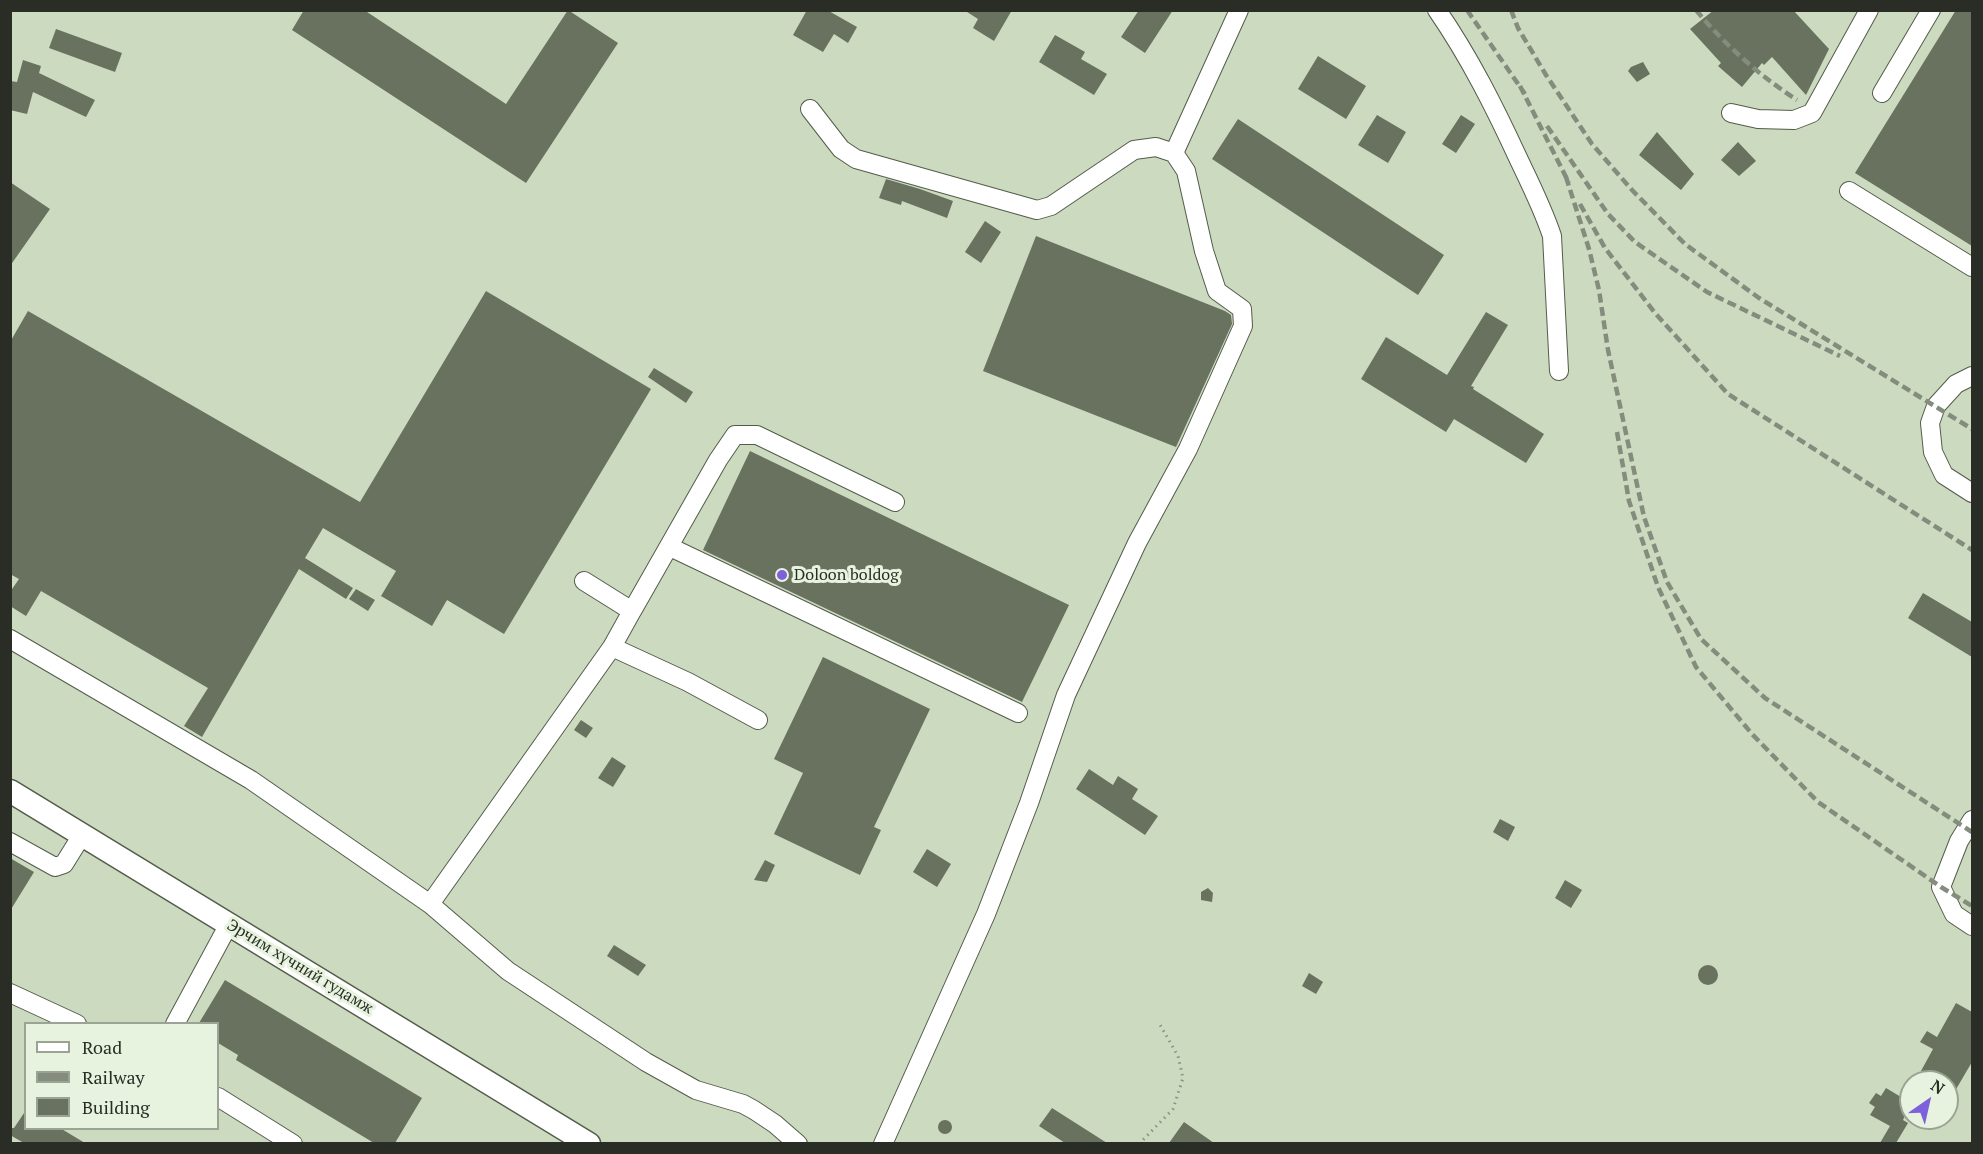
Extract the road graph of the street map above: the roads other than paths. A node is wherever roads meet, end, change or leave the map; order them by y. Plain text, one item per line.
1 (1239, 10) edge
2 (1437, 10) edge
3 (1869, 10) edge
4 (1931, 10) edge
5 (1882, 93) dead end
6 (810, 109) dead end
7 (1731, 113) dead end
8 (1174, 153) junction
9 (1849, 191) dead end
10 (1972, 267) edge
11 (1558, 370) dead end
12 (1972, 376) edge
13 (1972, 493) edge
14 (895, 502) dead end
15 (670, 547) junction
16 (584, 580) dead end
17 (632, 611) junction
18 (10, 639) edge
19 (612, 647) junction
20 (1018, 713) dead end
21 (758, 720) dead end
22 (10, 791) edge
23 (1972, 820) edge
24 (82, 835) junction
25 (10, 842) edge
26 (430, 904) junction
27 (229, 924) junction
28 (1972, 926) edge
29 (10, 993) edge
30 (75, 1022) edge
31 (176, 1022) edge
32 (219, 1098) edge
33 (273, 1138) edge
34 (293, 1143) edge
35 (589, 1143) edge
36 (798, 1143) edge
37 (883, 1143) edge

1 - 8 street
2 - 11 street
3 - 7 street
4 - 5 street
6 - 8 street
8 - 37 street
9 - 10 street
12 - 13 street
14 - 15 street
15 - 17 street
15 - 20 street
16 - 17 street
17 - 19 street
18 - 26 street
19 - 21 street
19 - 26 street
22 - 24 main road, Эрчим хүчний гудамж
23 - 28 street
24 - 25 street
24 - 27 main road, Эрчим хүчний гудамж
26 - 36 street
27 - 31 street
27 - 35 main road, Эрчим хүчний гудамж
29 - 30 street
32 - 33 street
33 - 34 street

